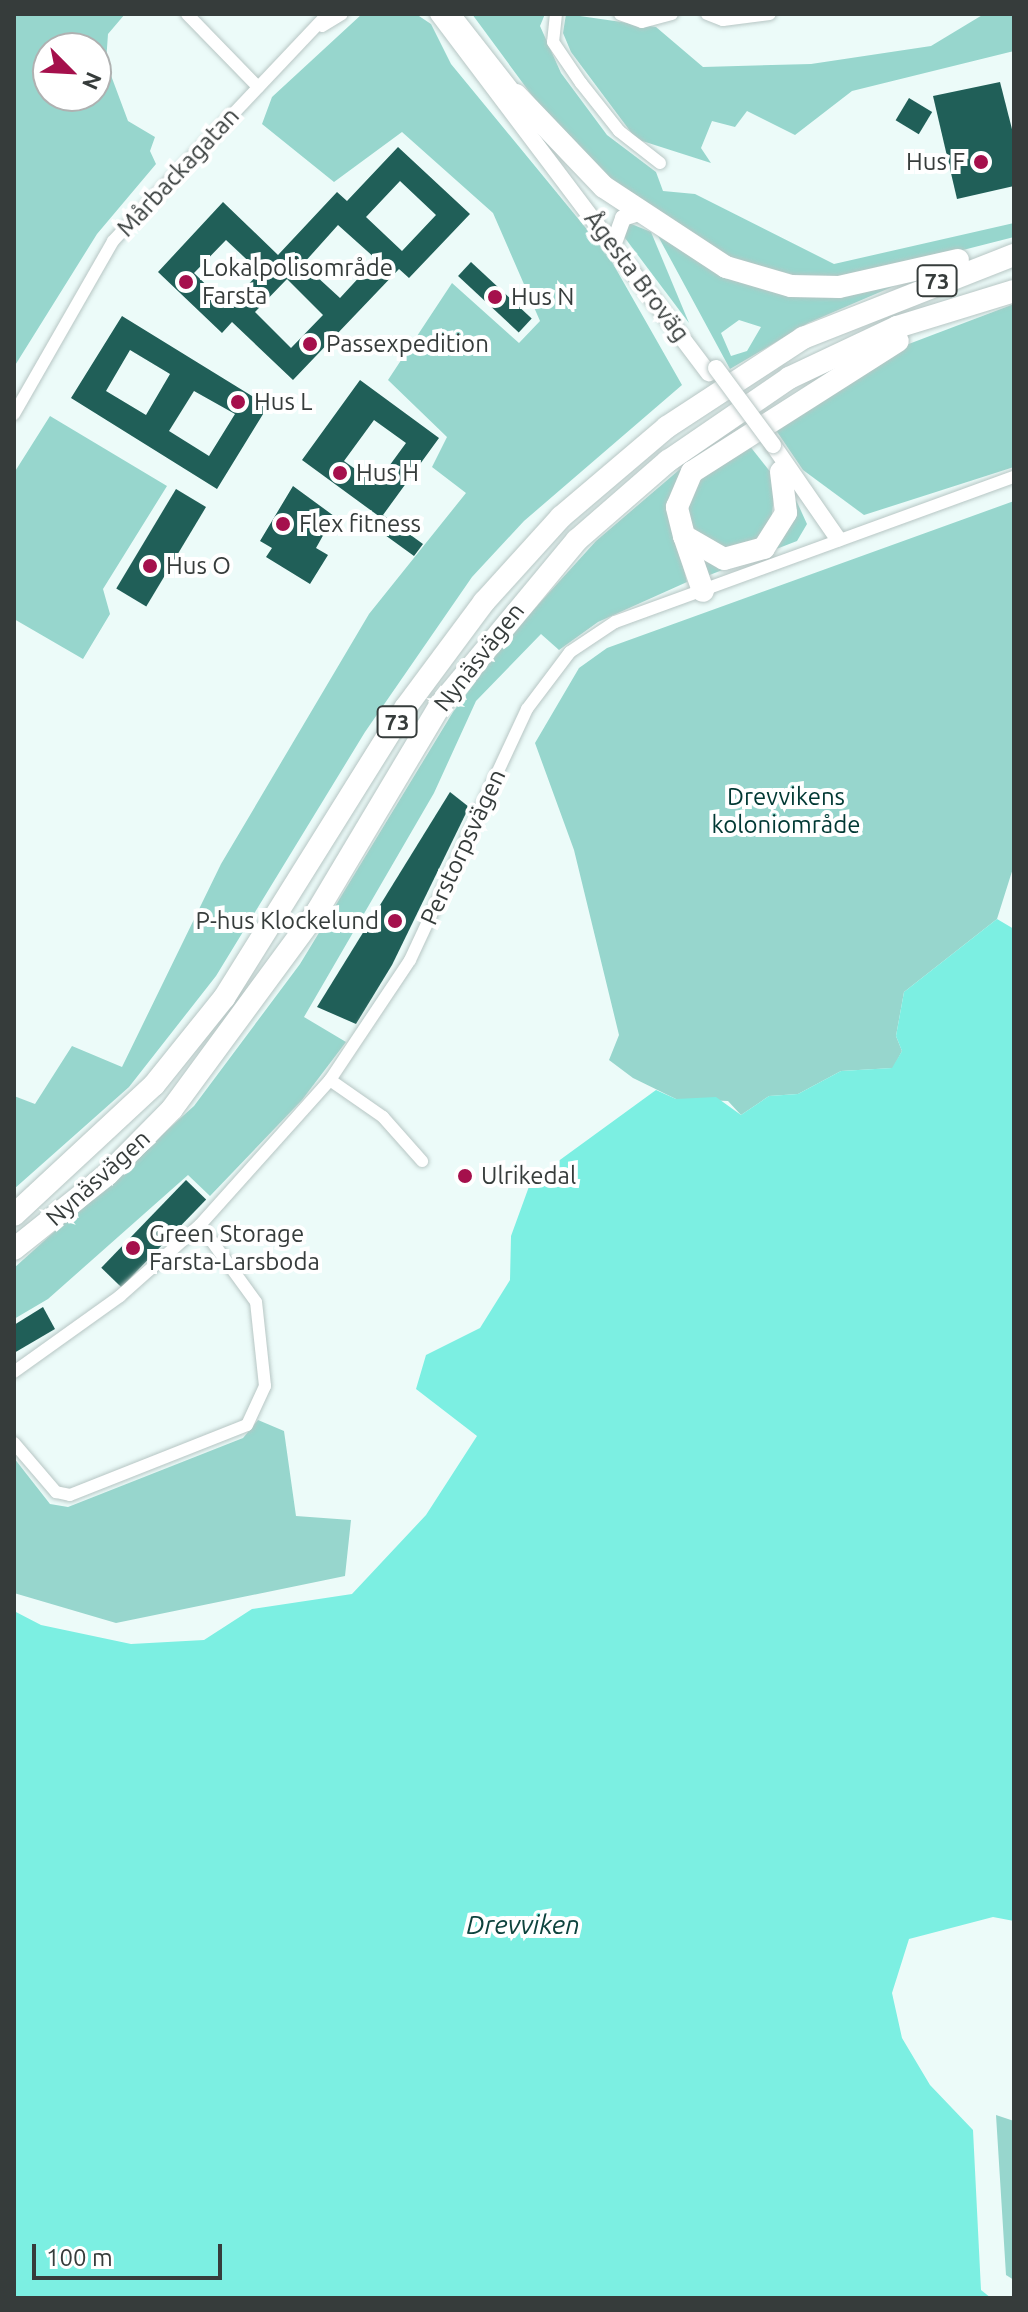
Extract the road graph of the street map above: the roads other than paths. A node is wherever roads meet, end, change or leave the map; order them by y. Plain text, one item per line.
1 (187, 14) edge
2 (328, 14) edge
3 (342, 14) edge
4 (438, 14) edge
5 (452, 14) edge
6 (556, 14) edge
7 (620, 14) edge
8 (672, 14) edge
9 (707, 14) edge
10 (770, 14) edge
11 (316, 29) junction
12 (258, 87) junction
13 (516, 95) junction
14 (660, 163) dead end
15 (648, 219) junction
16 (615, 238) junction
17 (1014, 247) edge
18 (1014, 255) edge
19 (1014, 291) edge
20 (966, 303) junction
21 (14, 414) edge
22 (769, 448) junction
23 (781, 472) junction
24 (1014, 477) edge
25 (684, 536) junction
26 (834, 541) junction
27 (703, 591) junction
28 (330, 1080) junction
29 (422, 1161) dead end
30 (14, 1215) edge
31 (200, 1225) junction
32 (14, 1249) edge
33 (14, 1372) edge
34 (14, 1443) edge

1 - 12 street
2 - 11 street, Mårbackagatan
3 - 11 street, Mårbackagatan
4 - 16 main road, Ågesta Broväg
5 - 13 main road, Ågesta Broväg
6 - 14 street
7 - 8 street
9 - 10 street
11 - 12 street, Mårbackagatan
12 - 21 street, Mårbackagatan
13 - 15 highway
13 - 16 main road, Ågesta Broväg
15 - 16 main road
15 - 17 highway
16 - 22 main road, Ågesta Broväg
18 - 30 highway, Nynäsvägen / 73
19 - 20 highway, Nynäsvägen / 73
20 - 25 highway
20 - 32 highway, Nynäsvägen / 73
22 - 23 main road, Ågesta Broväg
22 - 26 main road, Ågesta Broväg
23 - 25 highway
23 - 26 main road, Ågesta Broväg
24 - 26 street, Perstorpsvägen
25 - 27 highway
26 - 27 street, Perstorpsvägen
27 - 28 street, Perstorpsvägen
28 - 29 street
28 - 31 street, Perstorpsvägen
31 - 33 street, Perstorpsvägen
31 - 34 street

